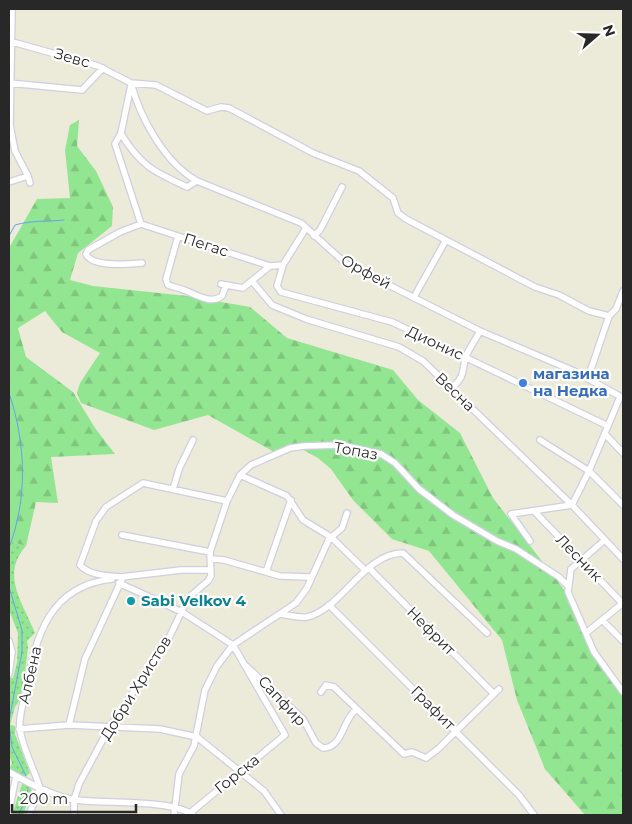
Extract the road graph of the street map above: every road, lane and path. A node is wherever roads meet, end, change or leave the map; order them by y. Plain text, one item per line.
1 (12, 9) edge
2 (10, 41) edge
3 (103, 68) junction
4 (10, 83) edge
5 (132, 83) junction
6 (121, 134) junction
7 (28, 176) junction
8 (196, 181) junction
9 (9, 182) edge
10 (30, 183) dead end
11 (342, 186) dead end
12 (141, 224) junction
13 (306, 228) junction
14 (178, 236) junction
15 (314, 236) junction
16 (446, 240) junction
17 (142, 263) dead end
18 (282, 265) junction
19 (270, 266) junction
20 (252, 282) junction
21 (623, 291) edge
22 (414, 297) junction
23 (609, 316) junction
24 (480, 331) junction
25 (466, 358) junction
26 (588, 378) junction
27 (452, 388) junction
28 (621, 397) edge
29 (608, 426) junction
30 (605, 434) junction
31 (193, 440) dead end
32 (540, 440) dead end
33 (623, 453) edge
34 (589, 470) junction
35 (240, 475) junction
36 (173, 489) junction
37 (292, 500) junction
38 (227, 501) junction
39 (572, 505) junction
40 (623, 505) edge
41 (535, 512) junction
42 (347, 513) dead end
43 (122, 535) dead end
44 (331, 537) junction
45 (604, 540) junction
46 (530, 541) dead end
47 (211, 556) junction
48 (623, 560) edge
49 (582, 561) junction
50 (367, 569) junction
51 (211, 570) junction
52 (266, 572) junction
53 (123, 576) junction
54 (310, 577) junction
55 (119, 584) junction
56 (567, 586) junction
57 (623, 603) edge
58 (328, 605) junction
59 (182, 612) junction
60 (280, 614) junction
61 (602, 620) junction
62 (586, 633) junction
63 (487, 634) dead end
64 (9, 641) edge
65 (623, 641) edge
66 (233, 645) junction
67 (242, 662) junction
68 (9, 674) edge
69 (321, 692) dead end
70 (623, 692) edge
71 (356, 710) junction
72 (69, 726) junction
73 (109, 728) junction
74 (19, 729) junction
75 (456, 732) junction
76 (197, 737) junction
77 (9, 772) edge
78 (241, 772) junction
79 (16, 776) junction
80 (40, 788) junction
81 (74, 800) junction
82 (175, 807) junction
83 (9, 812) edge
84 (191, 814) edge
85 (29, 815) edge
86 (74, 815) edge
87 (174, 815) edge
88 (281, 815) edge
89 (534, 815) edge

1 - 2 street
2 - 3 street, Зевс
2 - 4 street
3 - 4 street
3 - 5 street, Зевс
4 - 7 street
5 - 6 street
5 - 8 street, Орфей
5 - 16 street
6 - 8 street
6 - 12 street
7 - 9 street
7 - 10 street
8 - 13 street, Орфей
11 - 15 street
12 - 14 street, Пегас
12 - 17 street
13 - 15 street, Орфей
13 - 18 street
14 - 19 street, Пегас
14 - 20 street
15 - 22 street, Орфей
16 - 22 street
16 - 23 street
18 - 19 street
18 - 25 street, Дионис
19 - 20 street
20 - 27 street, Весна
21 - 23 street
22 - 24 street, Орфей
23 - 26 street
24 - 25 street
24 - 26 street, Орфей
25 - 27 street
25 - 29 street, Дионис
26 - 28 street, Орфей
27 - 39 street, Весна
28 - 29 street
29 - 30 street
30 - 33 street
30 - 34 street
31 - 36 street
32 - 34 street
34 - 39 street
34 - 40 street
35 - 37 street
35 - 38 street, Топаз
35 - 56 street, Топаз
36 - 38 street
36 - 53 street
37 - 44 street, Нефрит
37 - 52 street
38 - 47 street, Топаз
39 - 41 street
39 - 45 street, Весна
41 - 46 street
41 - 49 street, Лесник
42 - 44 street
43 - 47 street
44 - 50 street, Нефрит
44 - 54 street
45 - 48 street, Весна
45 - 49 street
47 - 51 street, Топаз
47 - 52 street
49 - 56 street
49 - 57 street, Лесник
50 - 58 street
50 - 63 street
50 - 75 street, Нефрит
51 - 53 street, Албена
51 - 59 street, Добри Христов
52 - 54 street
53 - 55 street
53 - 74 street, Албена
54 - 60 street
55 - 59 street
55 - 72 street
56 - 62 street
57 - 61 street
58 - 60 street
58 - 75 street, Графит
59 - 66 street
59 - 73 street, Добри Христов
60 - 66 street
61 - 62 street
61 - 65 street
62 - 70 street
64 - 68 street
66 - 67 street
66 - 76 street
67 - 71 street, Сапфир
67 - 78 street, Горска
69 - 71 street
71 - 75 street
72 - 73 street
72 - 74 street
73 - 76 street
73 - 81 street, Добри Христов
74 - 80 street, Албена
75 - 89 street, Графит
76 - 78 street
76 - 82 street
77 - 79 street
78 - 84 street, Горска
78 - 88 street
79 - 80 street
79 - 83 street
80 - 81 street
80 - 85 street
81 - 82 street
81 - 86 street, Добри Христов
82 - 84 street
82 - 87 street

